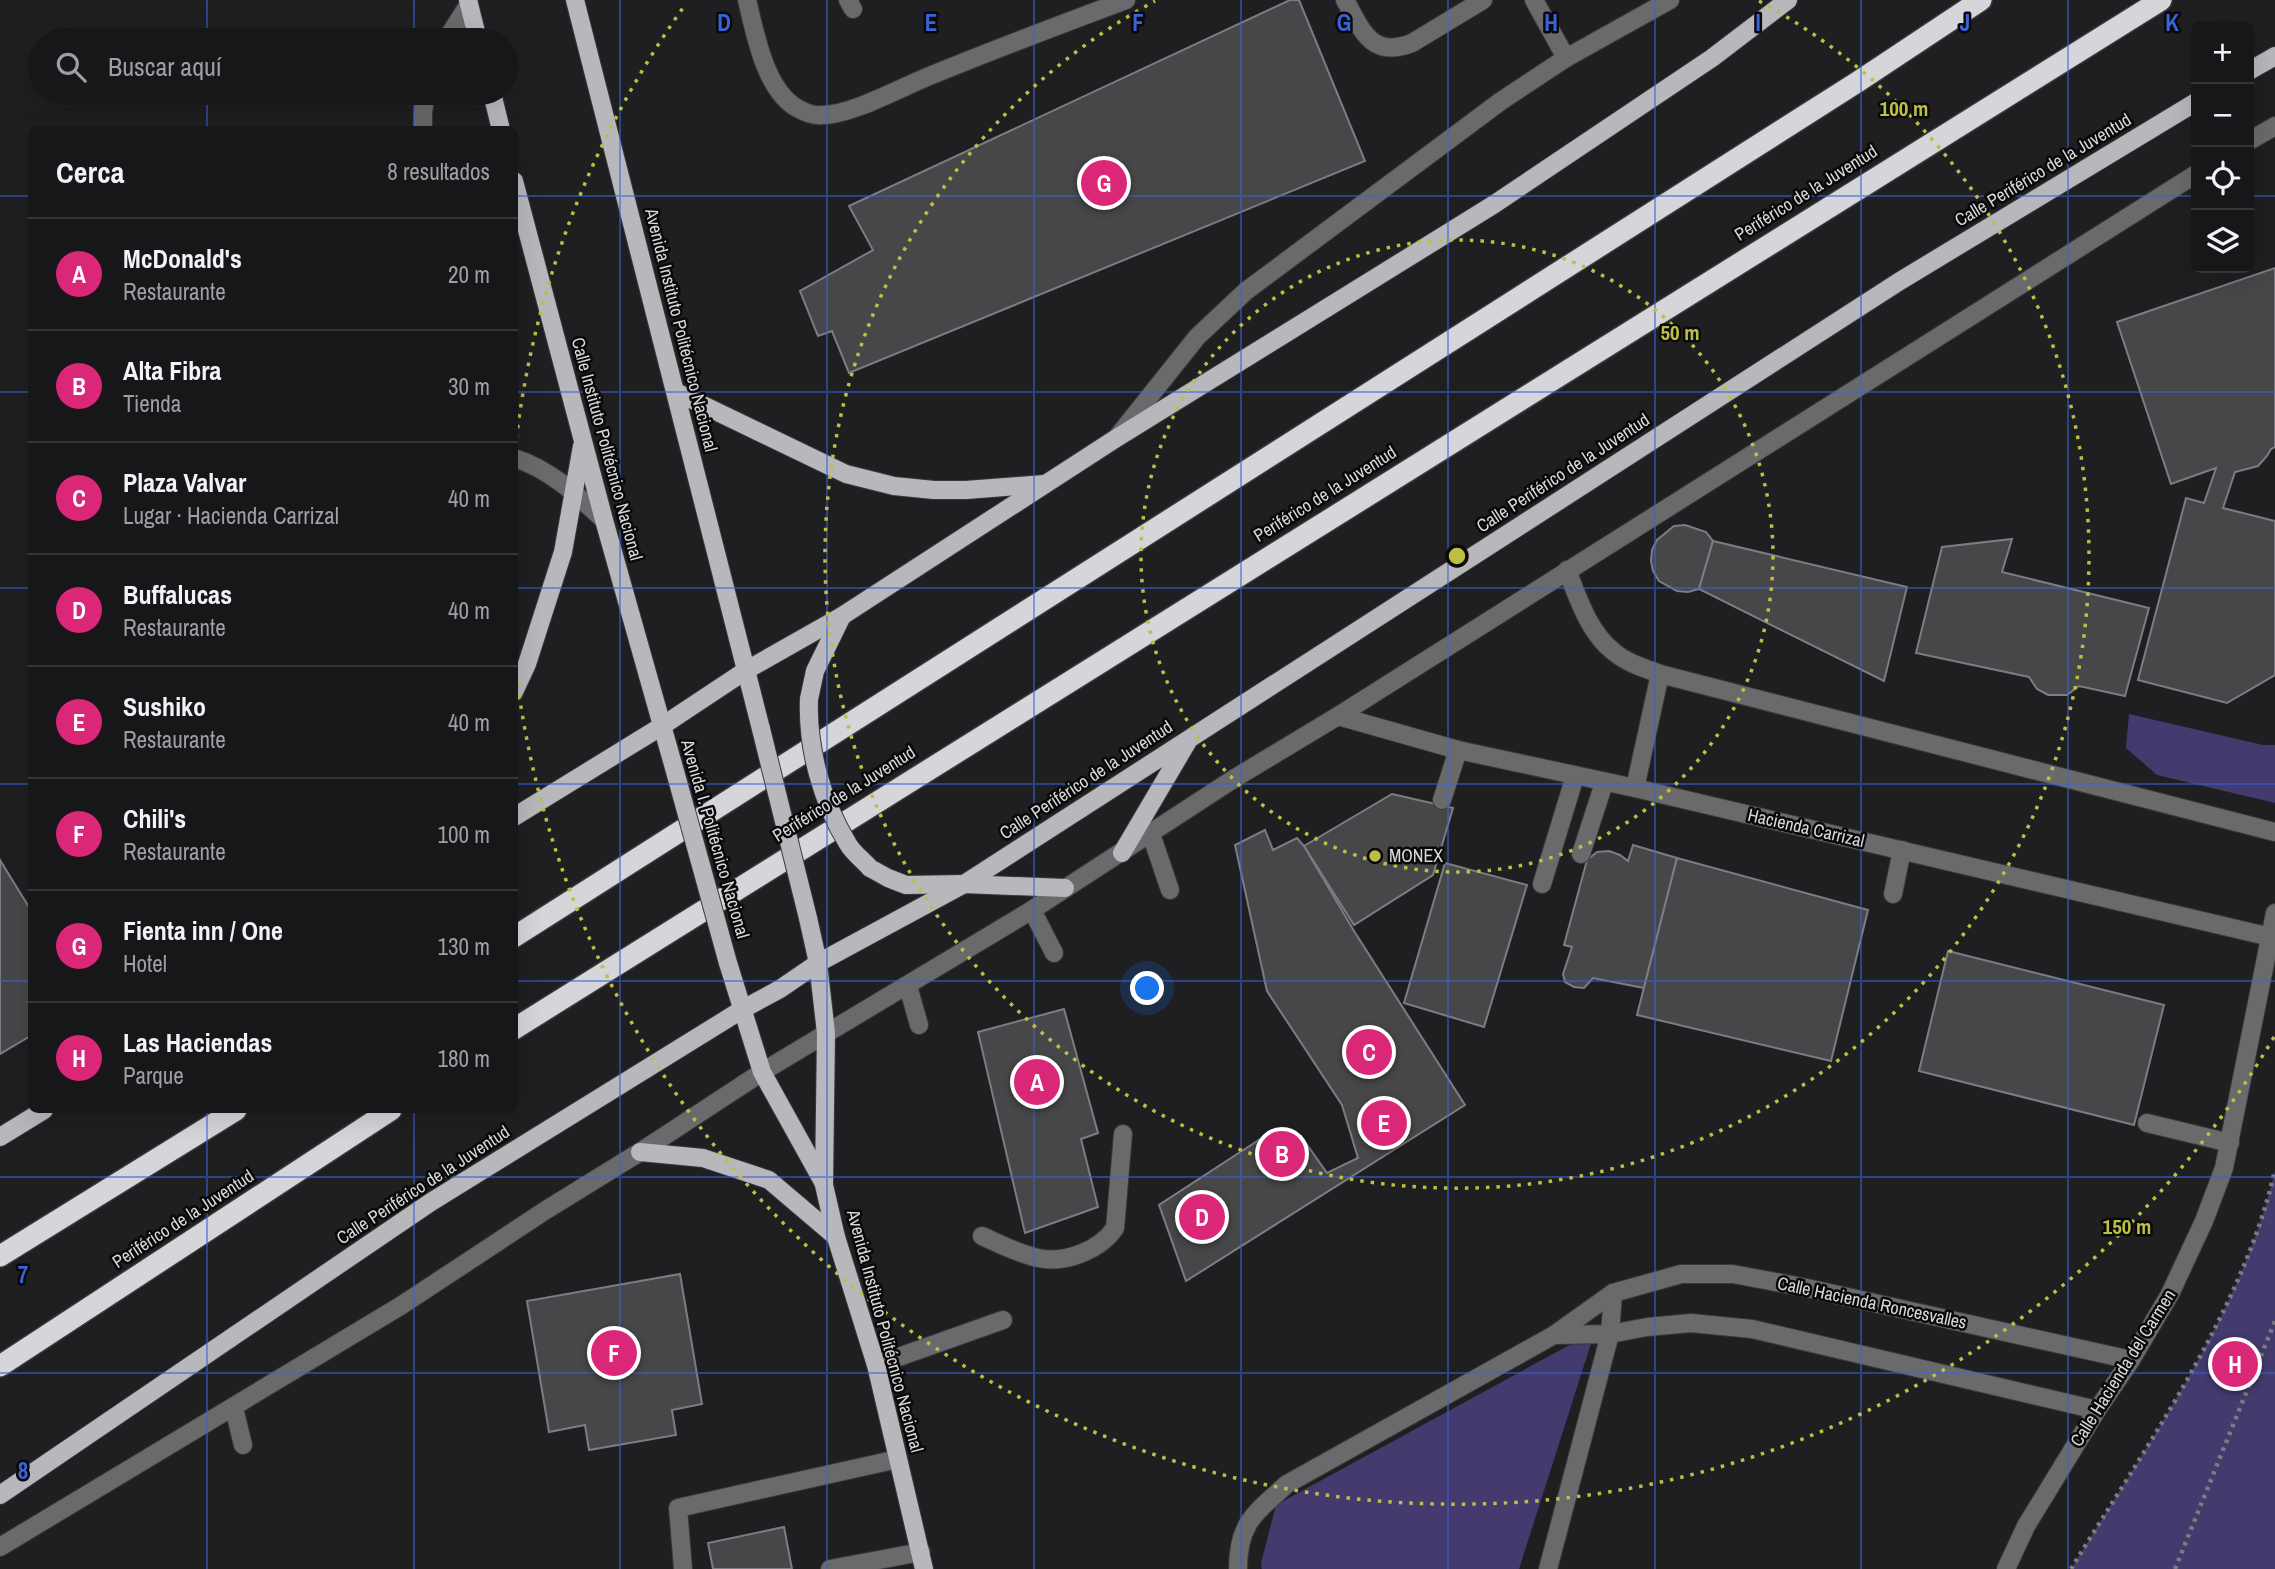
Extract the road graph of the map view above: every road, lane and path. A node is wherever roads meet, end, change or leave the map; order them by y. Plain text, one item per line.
1 (575, 0) edge
2 (747, 0) edge
3 (1126, 0) edge
4 (1345, 0) edge
5 (1482, 0) edge
6 (1534, 0) edge
7 (1670, 0) edge
8 (1788, 0) edge
9 (1981, 0) edge
10 (2161, 0) edge
11 (469, 2) edge
12 (453, 28) edge
13 (475, 28) edge
14 (2275, 56) edge
15 (1566, 58) junction
16 (2254, 68) edge
17 (424, 105) edge
18 (495, 105) edge
19 (2191, 105) edge
20 (423, 126) edge
21 (500, 126) edge
22 (2275, 126) edge
23 (2254, 138) edge
24 (2191, 177) edge
25 (518, 196) edge
26 (676, 392) junction
27 (583, 439) junction
28 (1115, 439) junction
29 (518, 458) edge
30 (1047, 484) junction
31 (573, 491) junction
32 (604, 520) junction
33 (1567, 570) junction
34 (842, 616) junction
35 (745, 671) junction
36 (1660, 674) junction
37 (518, 683) edge
38 (1338, 716) junction
39 (662, 726) junction
40 (1189, 739) junction
41 (1458, 750) junction
42 (1574, 776) junction
43 (1604, 783) junction
44 (1635, 788) junction
45 (1442, 800) dead end
46 (518, 815) edge
47 (2275, 832) edge
48 (1152, 834) junction
49 (1902, 850) junction
50 (1122, 853) junction
51 (1581, 854) dead end
52 (964, 884) junction
53 (1542, 884) dead end
54 (1065, 888) junction
55 (1170, 890) dead end
56 (1893, 894) dead end
57 (1031, 911) junction
58 (2275, 913) edge
59 (518, 934) edge
60 (2273, 938) edge
61 (1054, 953) dead end
62 (818, 963) junction
63 (908, 986) junction
64 (743, 1009) junction
65 (919, 1026) dead end
66 (518, 1027) edge
67 (826, 1033) junction
68 (762, 1072) junction
69 (39, 1113) edge
70 (231, 1113) edge
71 (386, 1113) edge
72 (2147, 1123) dead end
73 (3, 1133) edge
74 (1123, 1134) dead end
75 (2230, 1143) junction
76 (640, 1152) junction
77 (2275, 1170) edge
78 (824, 1185) junction
79 (982, 1236) dead end
80 (836, 1237) junction
81 (0, 1256) edge
82 (1613, 1293) junction
83 (1003, 1320) dead end
84 (2275, 1321) edge
85 (1610, 1334) junction
86 (1554, 1335) junction
87 (2131, 1360) junction
88 (876, 1365) junction
89 (0, 1366) edge
90 (234, 1408) junction
91 (2097, 1410) junction
92 (243, 1445) dead end
93 (898, 1459) junction
94 (0, 1495) edge
95 (0, 1547) edge
96 (922, 1560) edge
97 (683, 1569) edge
98 (830, 1569) edge
99 (1238, 1569) edge
100 (1548, 1569) edge
101 (2006, 1569) edge
102 (2071, 1569) edge
103 (2175, 1569) edge

1 - 26 main road, Avenida Instituto Politécnico Nacional
2 - 3 street
4 - 5 street
6 - 15 street
7 - 15 street
8 - 28 main road
9 - 59 highway
10 - 66 highway, Periférico de la Juventud
11 - 12 street
11 - 13 main road
14 - 16 main road
15 - 28 street
17 - 20 street
18 - 21 main road
19 - 40 main road, Calle Periférico de la Juventud
22 - 23 street
24 - 33 street
25 - 27 main road, Calle Instituto Politécnico Nacional
26 - 30 main road
26 - 35 main road, Avenida Instituto Politécnico Nacional
27 - 31 main road
27 - 32 main road, Calle Instituto Politécnico Nacional
28 - 30 main road
29 - 31 street
30 - 34 main road
31 - 32 street
31 - 37 main road
32 - 39 main road, Calle Instituto Politécnico Nacional
33 - 36 street
33 - 38 street
34 - 35 main road
34 - 52 main road, bridge
35 - 39 main road
35 - 62 main road, Avenida Instituto Politécnico Nacional, bridge
36 - 44 street
36 - 47 street
38 - 41 street, Hacienda Carrizal
38 - 48 street
39 - 46 main road
39 - 64 main road, Avenida I. Politécnico Nacional, bridge
40 - 50 main road
40 - 52 main road, Calle Periférico de la Juventud
41 - 42 street, Hacienda Carrizal
41 - 45 street
42 - 43 street, Hacienda Carrizal
42 - 53 street
43 - 44 street, Hacienda Carrizal
43 - 51 street
44 - 49 street, Hacienda Carrizal
48 - 50 street
48 - 55 street
49 - 56 street
49 - 60 street, Hacienda Carrizal
50 - 54 street
52 - 54 main road
52 - 62 main road, Calle Periférico de la Juventud
54 - 57 street
57 - 61 street
57 - 63 street
58 - 60 street, Calle Hacienda del Carmen
60 - 75 street, Calle Hacienda del Carmen
62 - 64 main road, Calle Periférico de la Juventud
62 - 67 main road, Avenida Instituto Politécnico Nacional
63 - 65 street
63 - 67 street
64 - 68 main road, Avenida Instituto Politécnico Nacional
64 - 94 main road, Calle Periférico de la Juventud
67 - 68 street
67 - 78 main road, Avenida Instituto Politécnico Nacional
68 - 76 street
68 - 78 main road, Avenida Instituto Politécnico Nacional
69 - 73 main road
70 - 81 highway
71 - 89 highway, Periférico de la Juventud
72 - 75 street
74 - 79 street
75 - 87 street, Calle Hacienda del Carmen
76 - 80 main road
76 - 90 street
77 - 102 path
78 - 80 main road, Avenida Instituto Politécnico Nacional
80 - 88 main road, Avenida Instituto Politécnico Nacional
82 - 85 street
82 - 86 street, Calle Hacienda Roncesvalles
82 - 87 street, Calle Hacienda Roncesvalles
83 - 88 street
84 - 103 path
85 - 86 street, Calle Hacienda Roncesvalles
85 - 91 street, Calle Hacienda Roncesvalles
85 - 100 street
86 - 99 street, Calle Hacienda Roncesvalles
87 - 91 street, Calle Hacienda del Carmen
88 - 93 main road, Avenida Instituto Politécnico Nacional
90 - 92 street
90 - 95 street
91 - 101 street, Calle Hacienda del Carmen
93 - 96 main road, Avenida Instituto Politécnico Nacional
93 - 97 street
96 - 98 street

